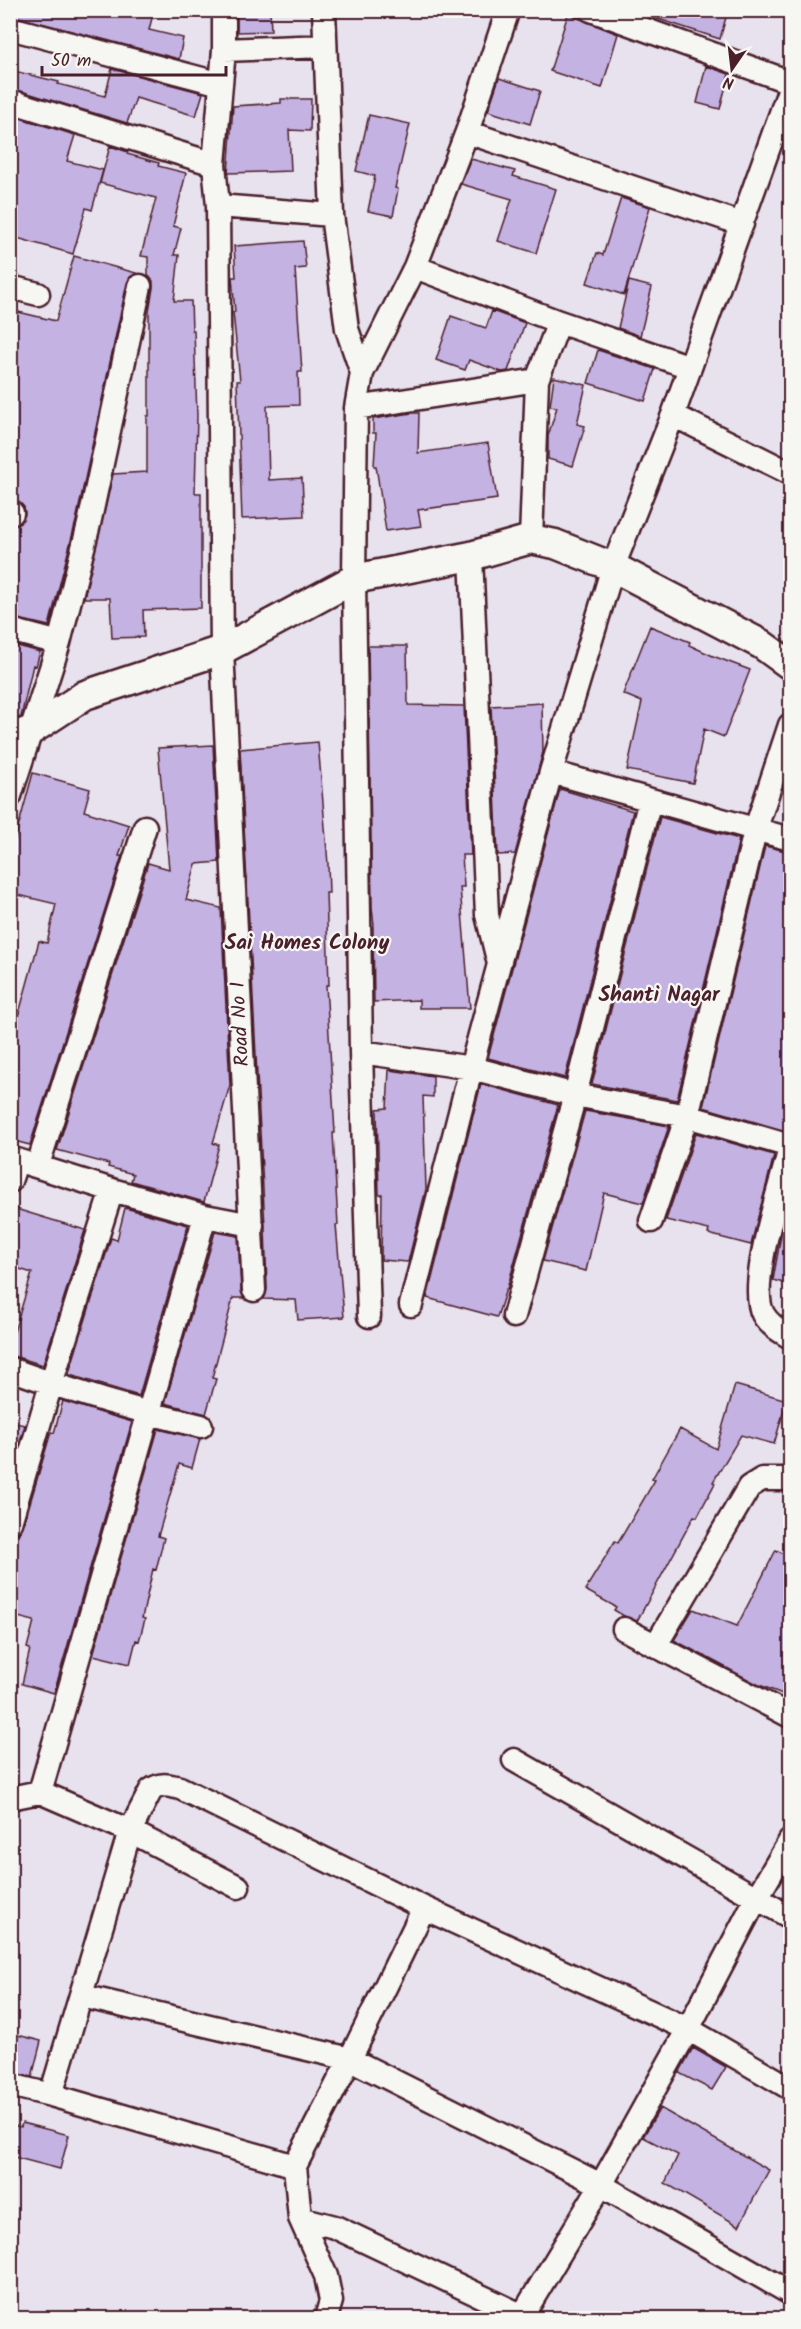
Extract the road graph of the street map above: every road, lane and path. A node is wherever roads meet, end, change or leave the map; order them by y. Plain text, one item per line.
1 (324, 10) edge
2 (508, 10) edge
3 (591, 10) edge
4 (222, 11) edge
5 (10, 28) edge
6 (325, 46) junction
7 (224, 50) junction
8 (790, 82) edge
9 (221, 84) junction
10 (790, 88) edge
11 (10, 101) edge
12 (467, 132) junction
13 (214, 164) junction
14 (218, 206) junction
15 (332, 215) junction
16 (742, 224) junction
17 (415, 267) junction
18 (140, 286) dead end
19 (10, 287) edge
20 (38, 294) dead end
21 (559, 322) junction
22 (690, 367) junction
23 (362, 372) junction
24 (537, 380) junction
25 (356, 408) junction
26 (673, 415) junction
27 (790, 472) edge
28 (531, 539) junction
29 (471, 556) junction
30 (613, 567) junction
31 (354, 579) junction
32 (10, 630) edge
33 (59, 643) junction
34 (222, 650) junction
35 (790, 665) edge
36 (790, 725) edge
37 (20, 735) edge
38 (551, 772) junction
39 (10, 796) edge
40 (650, 800) junction
41 (145, 827) dead end
42 (755, 831) junction
43 (790, 839) edge
44 (499, 965) junction
45 (361, 1052) junction
46 (472, 1068) junction
47 (575, 1095) junction
48 (687, 1116) junction
49 (790, 1147) edge
50 (19, 1166) edge
51 (112, 1190) junction
52 (205, 1216) junction
53 (651, 1221) dead end
54 (252, 1225) junction
55 (254, 1290) dead end
56 (411, 1305) dead end
57 (369, 1316) dead end
58 (514, 1316) dead end
59 (790, 1337) edge
60 (10, 1369) edge
61 (51, 1384) junction
62 (150, 1414) junction
63 (201, 1426) dead end
64 (790, 1479) edge
65 (10, 1523) edge
66 (624, 1629) dead end
67 (656, 1645) junction
68 (790, 1716) edge
69 (514, 1760) dead end
70 (40, 1792) junction
71 (10, 1798) edge
72 (130, 1831) junction
73 (790, 1841) edge
74 (238, 1887) dead end
75 (756, 1899) junction
76 (424, 1908) junction
77 (790, 1917) edge
78 (82, 1996) junction
79 (688, 2029) junction
80 (350, 2059) junction
81 (10, 2085) edge
82 (790, 2088) edge
83 (51, 2095) junction
84 (295, 2166) junction
85 (600, 2185) junction
86 (300, 2218) junction
87 (790, 2292) edge
88 (524, 2318) edge
89 (326, 2319) edge

1 - 6 street
2 - 12 street
3 - 8 street
4 - 7 street, Road No 1
5 - 9 street
6 - 7 street
6 - 15 street
7 - 9 street, Road No 1
9 - 13 street, Road No 1
10 - 16 street
11 - 13 street
12 - 16 street
12 - 17 street
13 - 14 street, Road No 1
14 - 15 street
14 - 34 street, Road No 1
15 - 23 street
16 - 22 street
17 - 21 street
17 - 23 street
18 - 33 street
19 - 20 street
21 - 22 street
21 - 24 street
22 - 26 street
23 - 25 street
24 - 25 street
24 - 28 street
25 - 31 street
26 - 27 street
26 - 30 street
28 - 29 street
28 - 30 street
29 - 31 street
29 - 44 street
30 - 35 street
30 - 38 street
31 - 34 street
31 - 45 street
32 - 33 street
33 - 37 street
34 - 37 street
34 - 54 street, Road No 1
36 - 42 street
37 - 39 street
38 - 40 street
38 - 44 street
40 - 42 street
40 - 47 street
41 - 50 street
42 - 43 street
42 - 48 street
44 - 46 street
45 - 46 street
45 - 57 street
46 - 47 street
46 - 56 street
47 - 48 street
47 - 58 street
48 - 49 street
48 - 53 street
49 - 59 street
50 - 51 street
51 - 52 street
51 - 61 street
52 - 54 street
52 - 62 street
54 - 55 street, Road No 1
60 - 61 street
61 - 62 street
61 - 65 street
62 - 63 street
62 - 70 street
64 - 67 street
66 - 67 street
67 - 68 street
69 - 75 street
70 - 71 street
70 - 72 street
72 - 74 street
72 - 76 street
72 - 78 street
73 - 75 street
75 - 77 street
75 - 79 street
76 - 79 street
76 - 80 street
78 - 80 street
78 - 83 street
79 - 82 street
79 - 85 street
80 - 84 street
80 - 85 street
81 - 83 street
83 - 84 street
84 - 86 street
85 - 87 street
85 - 88 street
86 - 88 street
86 - 89 street

